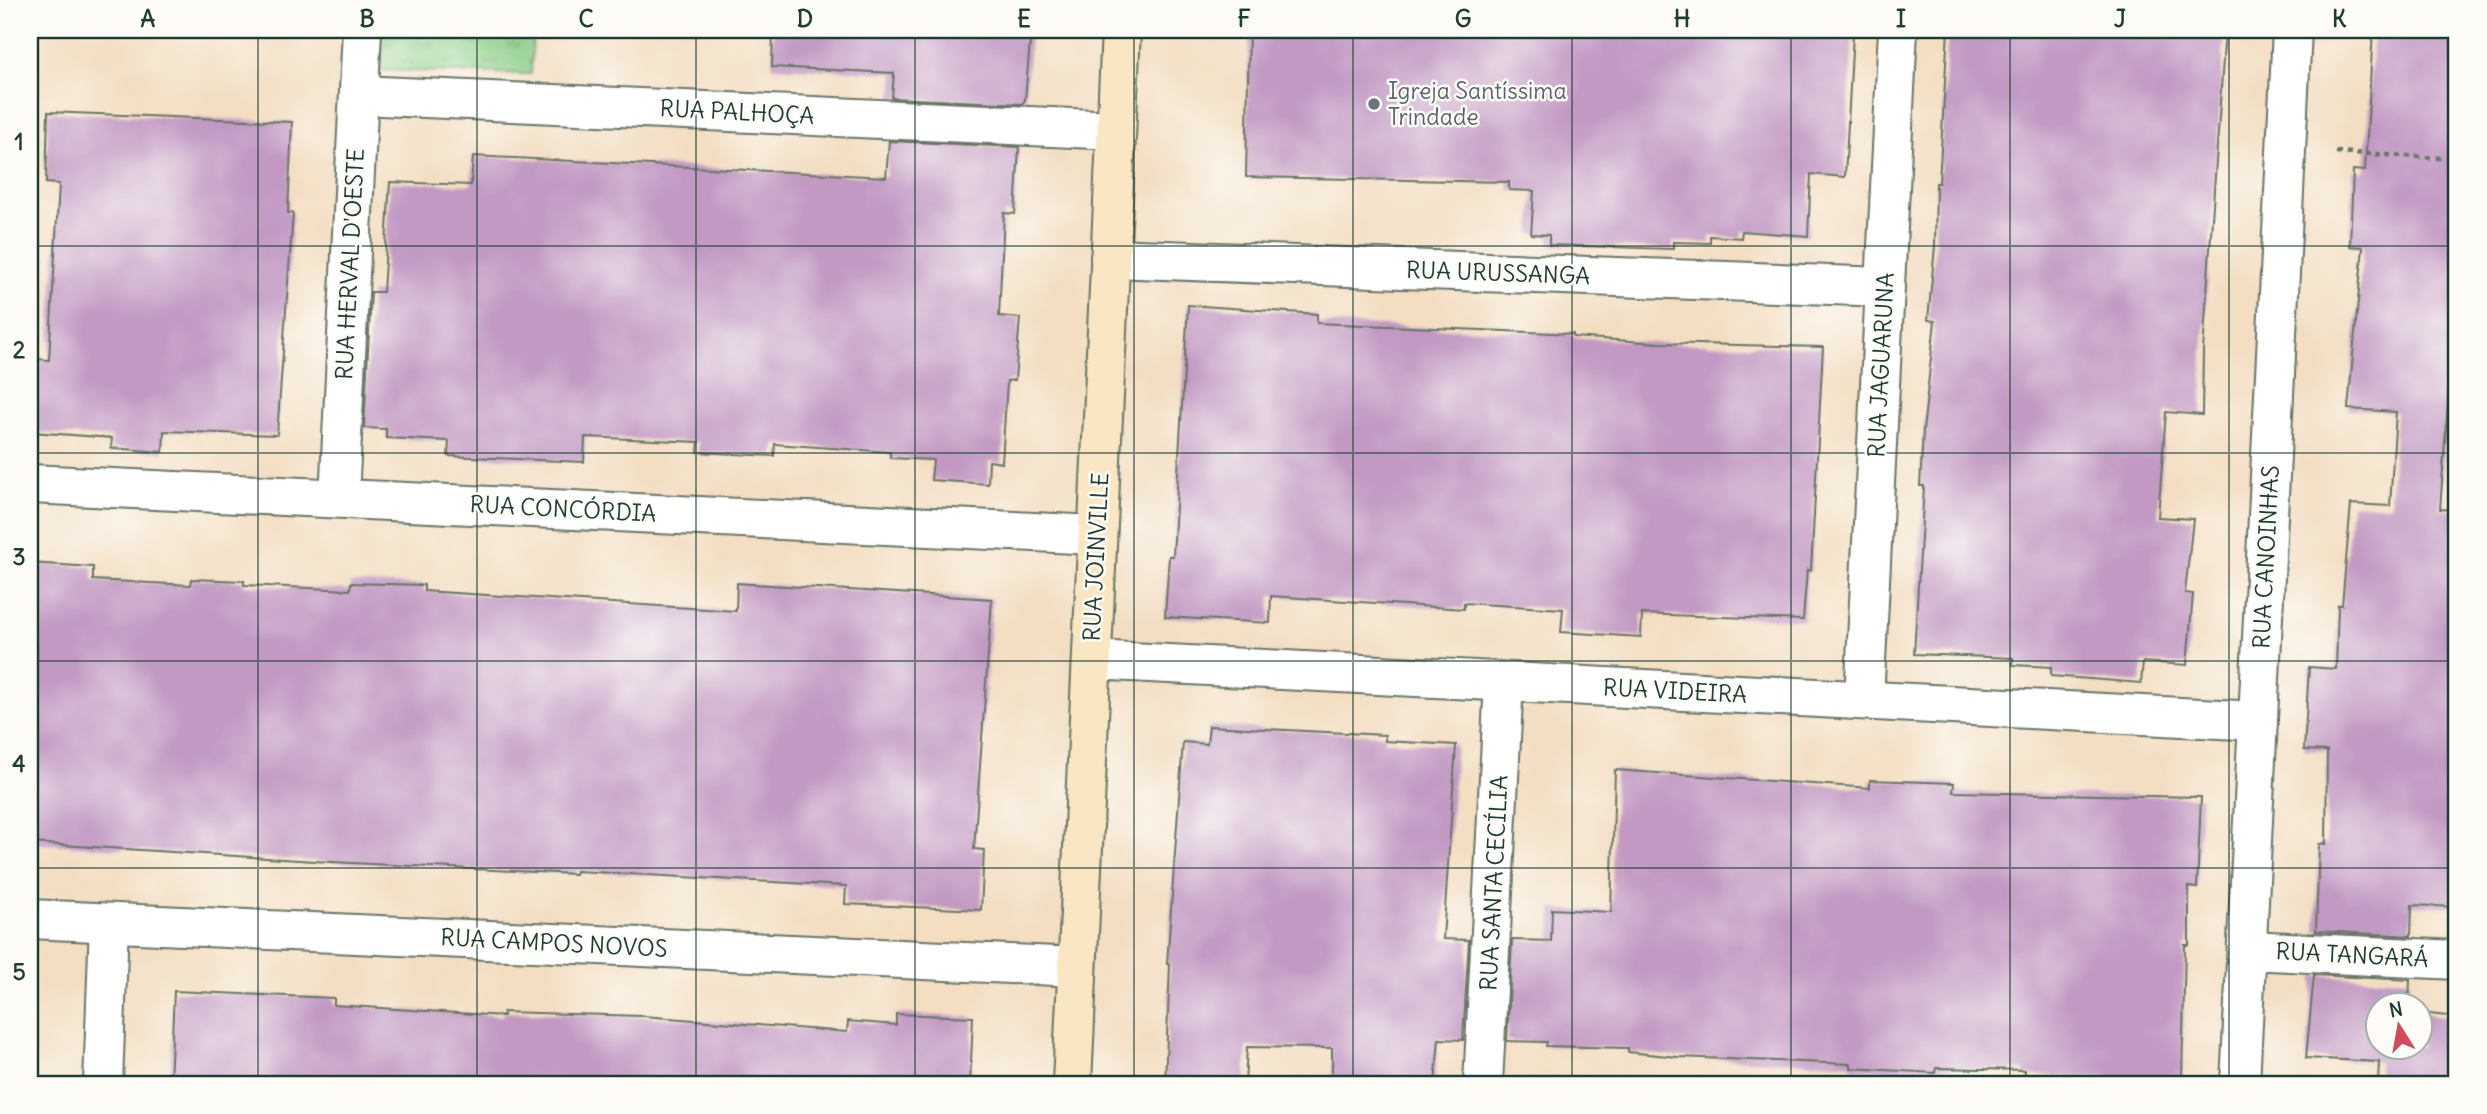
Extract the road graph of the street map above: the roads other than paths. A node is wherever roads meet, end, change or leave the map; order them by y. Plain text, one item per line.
1 (362, 30) edge
2 (1121, 30) edge
3 (1898, 30) edge
4 (2292, 30) edge
5 (359, 94) junction
6 (1116, 130) junction
7 (1110, 258) junction
8 (1885, 287) junction
9 (30, 484) edge
10 (339, 498) junction
11 (1097, 535) junction
12 (1091, 660) junction
13 (1504, 682) junction
14 (1864, 700) junction
15 (2258, 721) junction
16 (30, 919) edge
17 (109, 923) junction
18 (2247, 950) junction
19 (2457, 960) edge
20 (1077, 967) junction
21 (103, 1084) edge
22 (1072, 1084) edge
23 (1483, 1084) edge
24 (2240, 1084) edge

1 - 5 street, RUA HERVAL D'OESTE
2 - 6 street, RUA JOINVILLE
3 - 8 street, RUA JAGUARUNA
4 - 15 street, RUA CANOINHAS
5 - 6 street, RUA PALHOÇA
5 - 10 street, RUA HERVAL D'OESTE
6 - 7 street, RUA JOINVILLE
7 - 8 street, RUA URUSSANGA
7 - 11 street, RUA JOINVILLE
8 - 14 street, RUA JAGUARUNA
9 - 10 street, RUA CONCÓRDIA
10 - 11 street, RUA CONCÓRDIA
11 - 12 street, RUA JOINVILLE
12 - 13 street, RUA VIDEIRA
12 - 20 street, RUA JOINVILLE
13 - 14 street, RUA VIDEIRA
13 - 23 street, RUA SANTA CECÍLIA
14 - 15 street, RUA VIDEIRA
15 - 18 street, RUA CANOINHAS
16 - 17 street, RUA CAMPOS NOVOS
17 - 20 street, RUA CAMPOS NOVOS
17 - 21 street
18 - 19 street, RUA TANGARÁ
18 - 24 street, RUA CANOINHAS
20 - 22 street, RUA JOINVILLE

